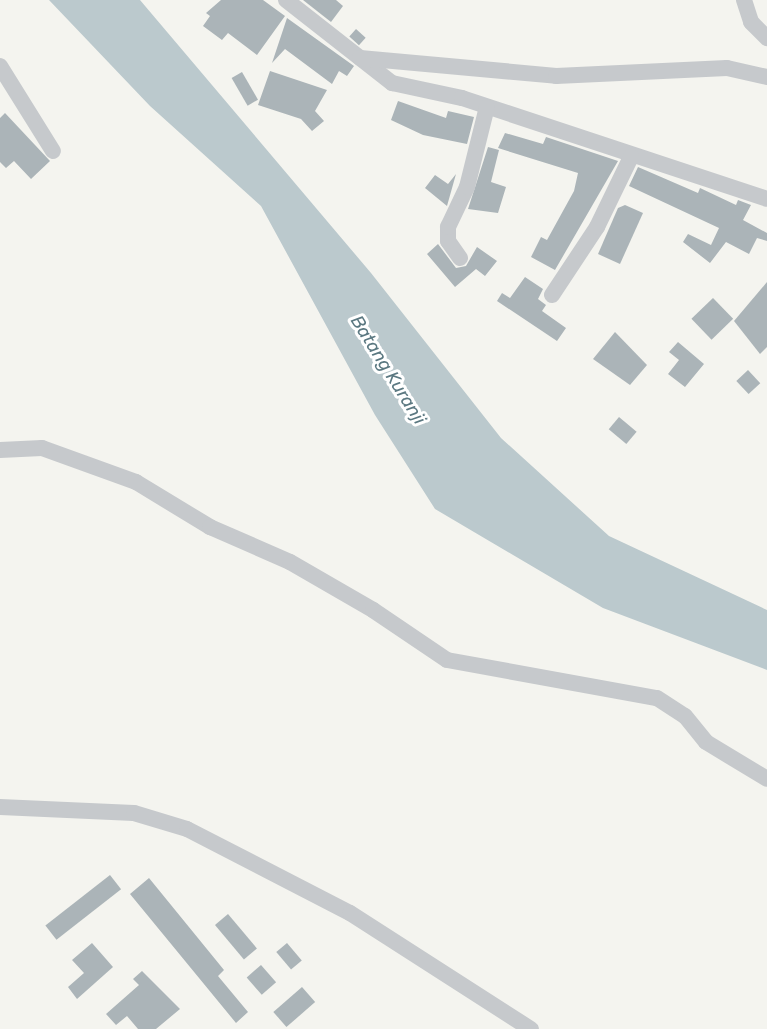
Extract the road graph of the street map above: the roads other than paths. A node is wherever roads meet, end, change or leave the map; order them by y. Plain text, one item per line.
1 (286, 0) edge
2 (744, 0) edge
3 (767, 38) edge
4 (360, 58) junction
5 (0, 66) edge
6 (767, 77) edge
7 (487, 107) junction
8 (53, 151) dead end
9 (631, 157) junction
10 (767, 199) edge
11 (460, 258) dead end
12 (552, 295) dead end
13 (0, 450) edge
14 (767, 779) edge
15 (0, 807) edge
16 (531, 1029) edge

1 - 4 street
2 - 3 street
4 - 6 street
4 - 7 street
5 - 8 street
7 - 9 street
7 - 11 street
9 - 10 street
9 - 12 street
13 - 14 street
15 - 16 street

